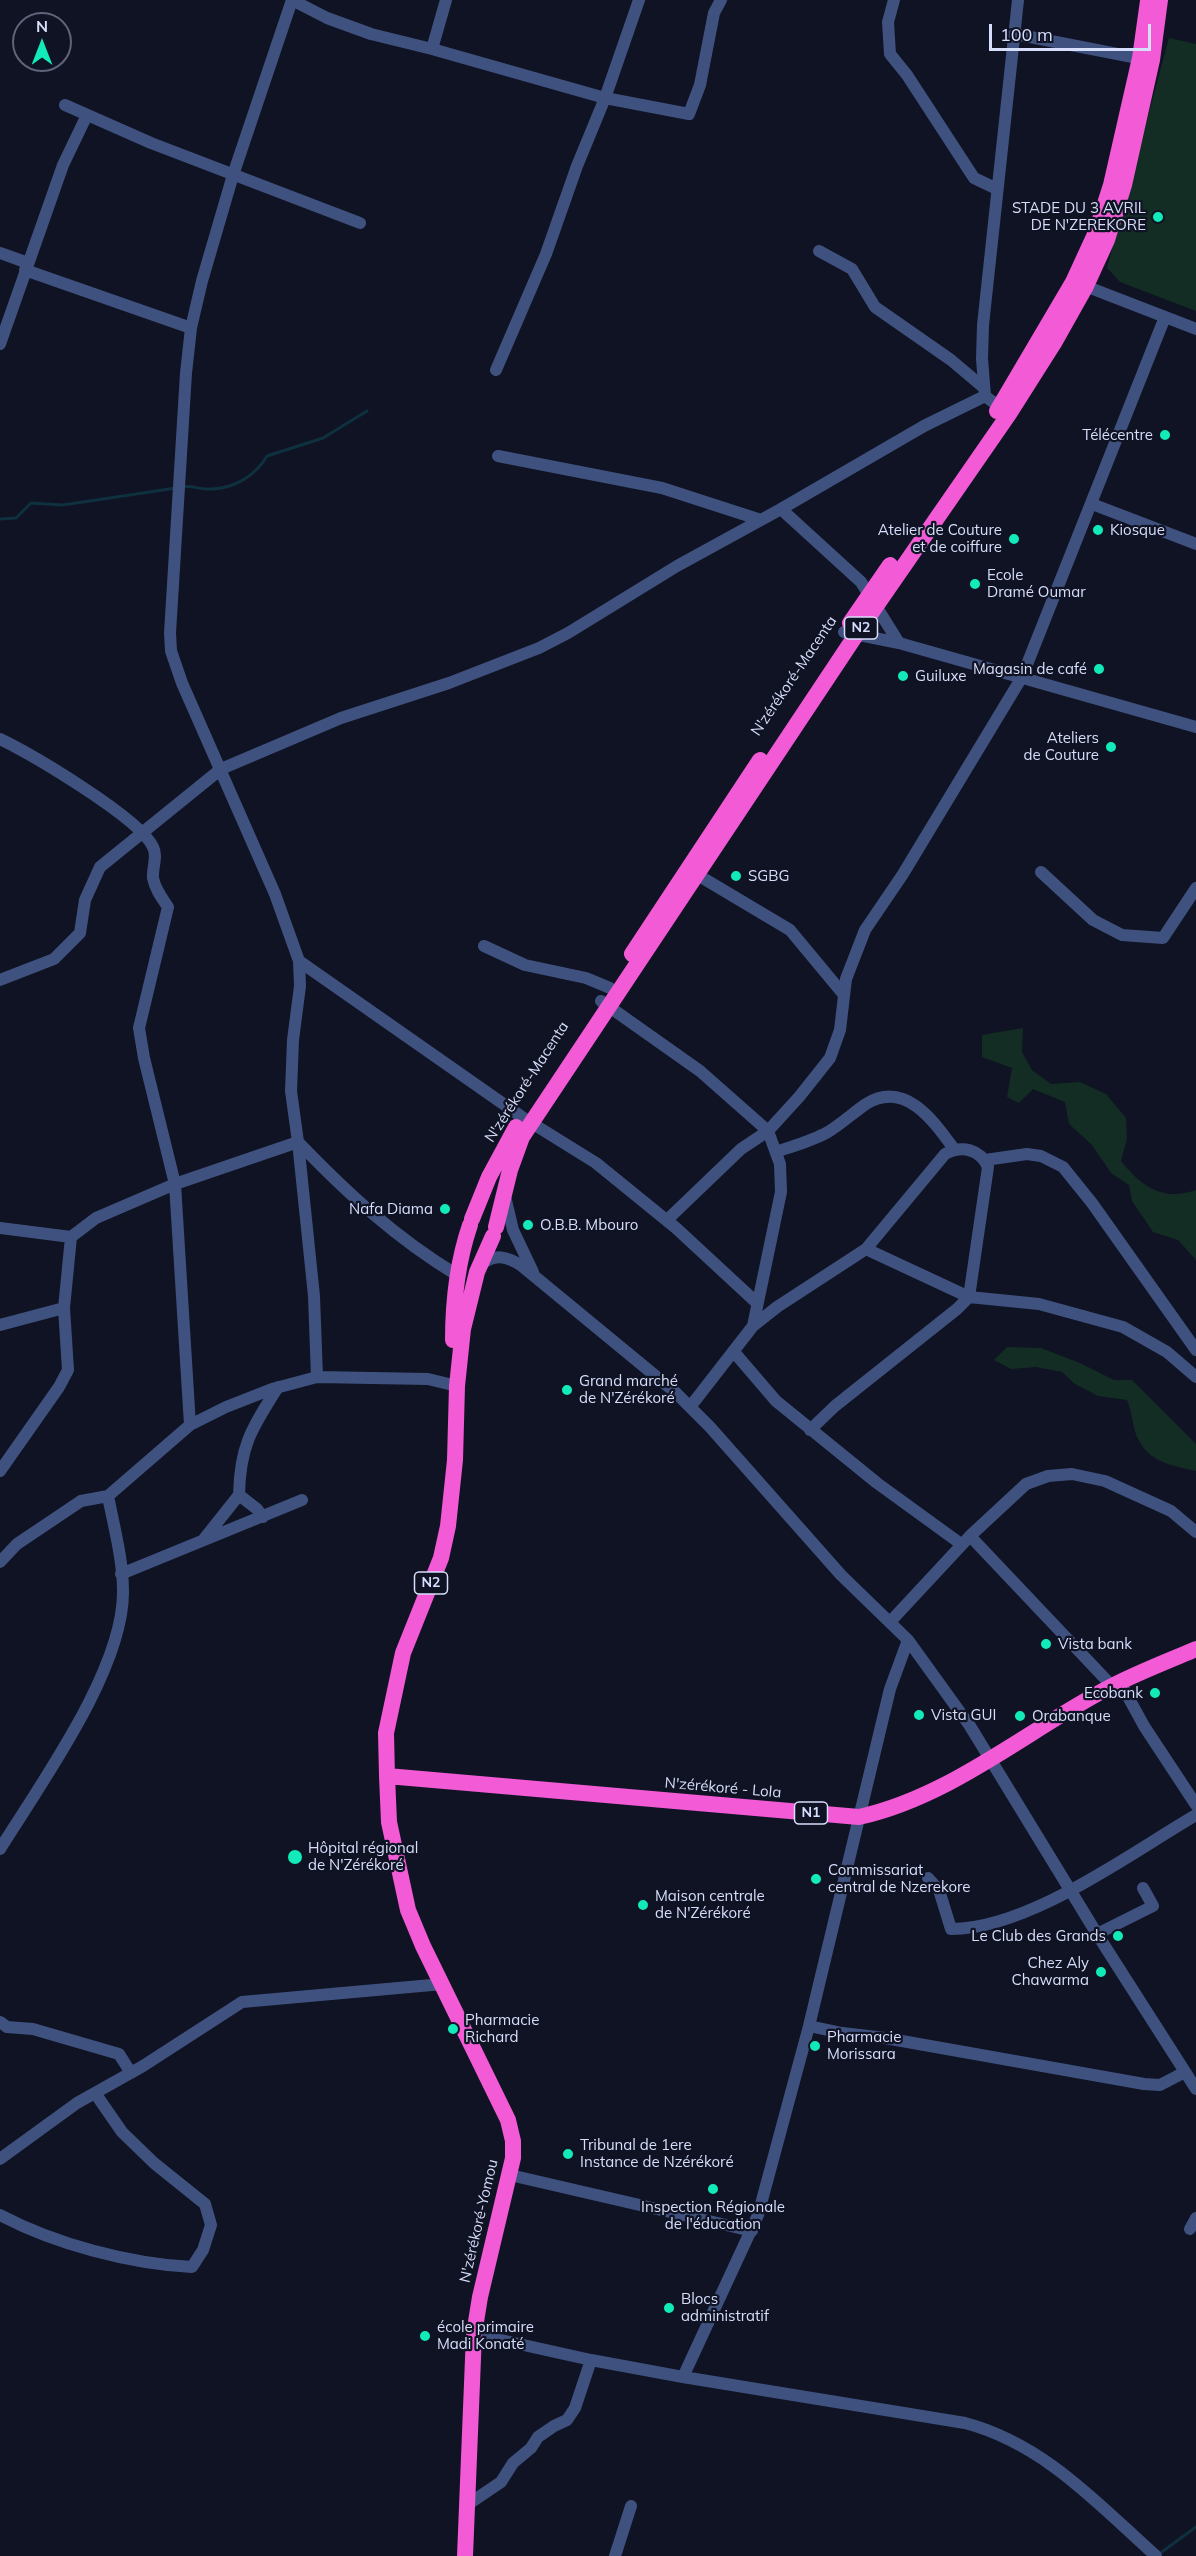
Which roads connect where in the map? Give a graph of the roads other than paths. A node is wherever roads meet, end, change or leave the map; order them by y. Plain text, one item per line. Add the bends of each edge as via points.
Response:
1 (292, 0) edge
2 (446, 0) edge
3 (639, 0) edge
4 (721, 0) edge
5 (894, 0) edge
6 (1018, 0) edge
7 (1149, 0) edge
8 (1160, 0) edge
9 (1015, 34) junction
10 (432, 49) junction
11 (1146, 59) junction
12 (605, 99) junction
13 (65, 105) dead end
14 (87, 115) junction
15 (233, 175) junction
16 (997, 189) junction
17 (360, 223) dead end
18 (819, 250) dead end
19 (0, 253) edge
20 (27, 266) junction
21 (1080, 284) junction
22 (1165, 317) junction
23 (191, 328) junction
24 (1196, 329) edge
25 (0, 344) edge
26 (496, 370) dead end
27 (984, 391) junction
28 (1004, 411) junction
29 (498, 456) dead end
30 (1092, 504) junction
31 (781, 509) junction
32 (761, 520) junction
33 (1196, 543) edge
34 (872, 601) junction
35 (850, 633) junction
36 (899, 643) junction
37 (1022, 677) junction
38 (1196, 727) edge
39 (0, 739) edge
40 (221, 769) junction
41 (143, 832) junction
42 (693, 872) junction
43 (1041, 872) dead end
44 (1196, 888) edge
45 (484, 946) dead end
46 (299, 961) junction
47 (0, 980) edge
48 (844, 995) junction
49 (607, 999) junction
50 (527, 1120) junction
51 (768, 1131) junction
52 (298, 1142) junction
53 (954, 1149) junction
54 (776, 1152) junction
55 (985, 1160) junction
56 (175, 1184) junction
57 (505, 1190) junction
58 (667, 1220) junction
59 (471, 1222) junction
60 (0, 1228) edge
61 (495, 1232) junction
62 (71, 1237) junction
63 (866, 1249) junction
64 (477, 1272) junction
65 (457, 1275) junction
66 (535, 1276) junction
67 (969, 1297) junction
68 (758, 1303) junction
69 (64, 1308) junction
70 (0, 1325) edge
71 (753, 1326) junction
72 (1196, 1350) edge
73 (734, 1352) junction
74 (317, 1377) junction
75 (1196, 1377) edge
76 (457, 1386) junction
77 (278, 1387) junction
78 (690, 1407) junction
79 (190, 1425) junction
80 (810, 1430) junction
81 (0, 1471) edge
82 (239, 1495) junction
83 (108, 1496) junction
84 (302, 1500) dead end
85 (263, 1518) junction
86 (1196, 1532) edge
87 (965, 1540) junction
88 (203, 1541) junction
89 (0, 1562) edge
90 (121, 1574) junction
91 (890, 1622) junction
92 (908, 1640) junction
93 (1196, 1649) edge
94 (1116, 1684) junction
95 (990, 1759) junction
96 (387, 1776) junction
97 (1196, 1805) edge
98 (1196, 1815) edge
99 (859, 1817) junction
100 (0, 1849) edge
101 (928, 1878) dead end
102 (1143, 1888) dead end
103 (1070, 1889) junction
104 (1097, 1934) junction
105 (443, 1984) junction
106 (0, 2022) edge
107 (809, 2026) junction
108 (1185, 2072) junction
109 (131, 2073) junction
110 (1196, 2089) edge
111 (95, 2093) junction
112 (0, 2159) edge
113 (510, 2175) junction
114 (0, 2215) edge
115 (752, 2232) junction
116 (474, 2334) junction
117 (591, 2360) junction
118 (683, 2377) junction
119 (467, 2505) junction
120 (631, 2506) dead end
121 (1153, 2553) edge
122 (465, 2556) edge
123 (615, 2556) edge

1 - 10 street via 371,34
1 - 15 street
2 - 10 street
3 - 12 street
4 - 12 street via 714,13 700,85 689,114
5 - 16 street via 888,22 890,54 974,178
6 - 9 street
7 - 11 highway, N2
8 - 11 highway, N2
9 - 11 street
9 - 16 street
10 - 12 street
11 - 21 highway, N2 via 1124,184 1107,240
12 - 26 street via 546,254
13 - 14 street
14 - 15 street
14 - 20 street via 63,165
15 - 17 street
15 - 23 street
16 - 27 street via 983,325
18 - 27 street via 852,269 874,307 951,360
19 - 20 street
20 - 23 street
20 - 25 street
21 - 22 street
21 - 28 highway, N2 via 1054,343
22 - 24 street
22 - 30 street
23 - 40 street via 170,607 171,651
27 - 28 street
27 - 31 street
28 - 34 highway, N2
29 - 32 street via 662,488
30 - 33 street
30 - 37 street
31 - 32 street
31 - 34 street via 849,570
32 - 40 street via 539,648 341,718
34 - 35 highway, N2
34 - 36 street
35 - 36 street
35 - 42 highway, N2
36 - 37 street
37 - 38 street
37 - 48 street via 865,930 846,979
39 - 41 street via 74,783
40 - 41 street
40 - 46 street
41 - 47 street via 100,867 85,900 80,933 54,959
41 - 56 street via 154,848 153,878 168,907 139,1028
42 - 48 street via 790,930
42 - 49 highway, N2
43 - 44 street via 1093,920 1130,936 1162,938
45 - 49 street via 525,964 586,978
46 - 50 street
46 - 52 street via 291,1091
48 - 51 street via 840,1030 830,1058
49 - 50 highway, N2
49 - 51 street via 700,1071
50 - 57 highway, N2
50 - 58 street via 596,1163
50 - 59 highway, N'zérékoré-Macenta / N2 via 489,1177
51 - 54 street
51 - 58 street via 741,1149
52 - 56 street
52 - 65 street via 347,1193 388,1228
52 - 74 street via 314,1296
53 - 54 street via 915,1105 890,1096 866,1104 826,1132
53 - 55 street via 965,1149
53 - 63 street via 945,1154
54 - 68 street via 781,1192
55 - 67 street via 988,1167
55 - 72 street via 1026,1154 1041,1156 1063,1167
56 - 62 street via 96,1218
56 - 79 street
57 - 61 highway, N2
57 - 66 street via 513,1230
58 - 68 street
59 - 61 highway via 478,1214 487,1214 494,1219
59 - 65 highway, N2
60 - 62 street
61 - 64 highway, N2
62 - 69 street
63 - 67 street
63 - 71 street via 777,1306
64 - 66 street via 487,1260 504,1257
64 - 76 highway, N2 via 463,1329
65 - 76 highway, N2 via 453,1324
66 - 78 street
67 - 75 street via 1038,1304 1115,1324 1167,1352
67 - 80 street
68 - 71 street
69 - 70 street
69 - 81 street via 68,1370
71 - 73 street
73 - 78 street
73 - 80 street via 776,1401
74 - 76 street via 428,1379
74 - 77 street
76 - 96 highway, N2 via 448,1526 441,1558 403,1653 386,1733
77 - 79 street
77 - 82 street via 249,1432 241,1457
78 - 91 street via 841,1575
79 - 83 street
80 - 87 street via 877,1483
82 - 85 street
82 - 88 street
83 - 89 street via 81,1501 17,1544
83 - 90 street
84 - 85 street
85 - 88 street
86 - 87 street via 1171,1511 1105,1481 1072,1474 1048,1476 1026,1484
87 - 91 street
87 - 94 street
88 - 90 street
90 - 100 street via 123,1592 114,1647 97,1686
91 - 92 street
92 - 95 street
92 - 99 street via 890,1689
93 - 94 highway, N'zérékoré - Lola / N1
94 - 95 highway, N'zérékoré - Lola / N1
94 - 97 street
95 - 99 highway, N'zérékoré - Lola / N1 via 906,1803
95 - 103 street
96 - 99 highway, N'zérékoré - Lola / N1
96 - 105 highway, N'zérékoré-Yomou via 388,1822 408,1910
98 - 103 street
99 - 107 street
101 - 103 street via 939,1890 951,1929 1009,1918
102 - 104 street via 1152,1906
103 - 104 street
104 - 108 street
105 - 109 street via 242,2002
105 - 113 highway, N'zérékoré-Yomou via 508,2120 513,2141
106 - 109 street via 7,2027 33,2030 119,2054
107 - 108 street via 1144,2084 1160,2085
107 - 115 street
108 - 110 street
109 - 111 street
111 - 112 street
111 - 114 street via 122,2132 205,2204 211,2225 203,2250 192,2267 163,2266 97,2250
113 - 115 street
113 - 116 highway, N'zérékoré-Yomou
115 - 118 street
116 - 117 street
116 - 119 highway, N'zérékoré-Yomou
117 - 118 street
117 - 119 street via 567,2420 538,2438 513,2463 501,2482
118 - 121 street via 985,2428 1019,2442 1043,2458
119 - 122 highway, N'zérékoré-Yomou
120 - 123 street

